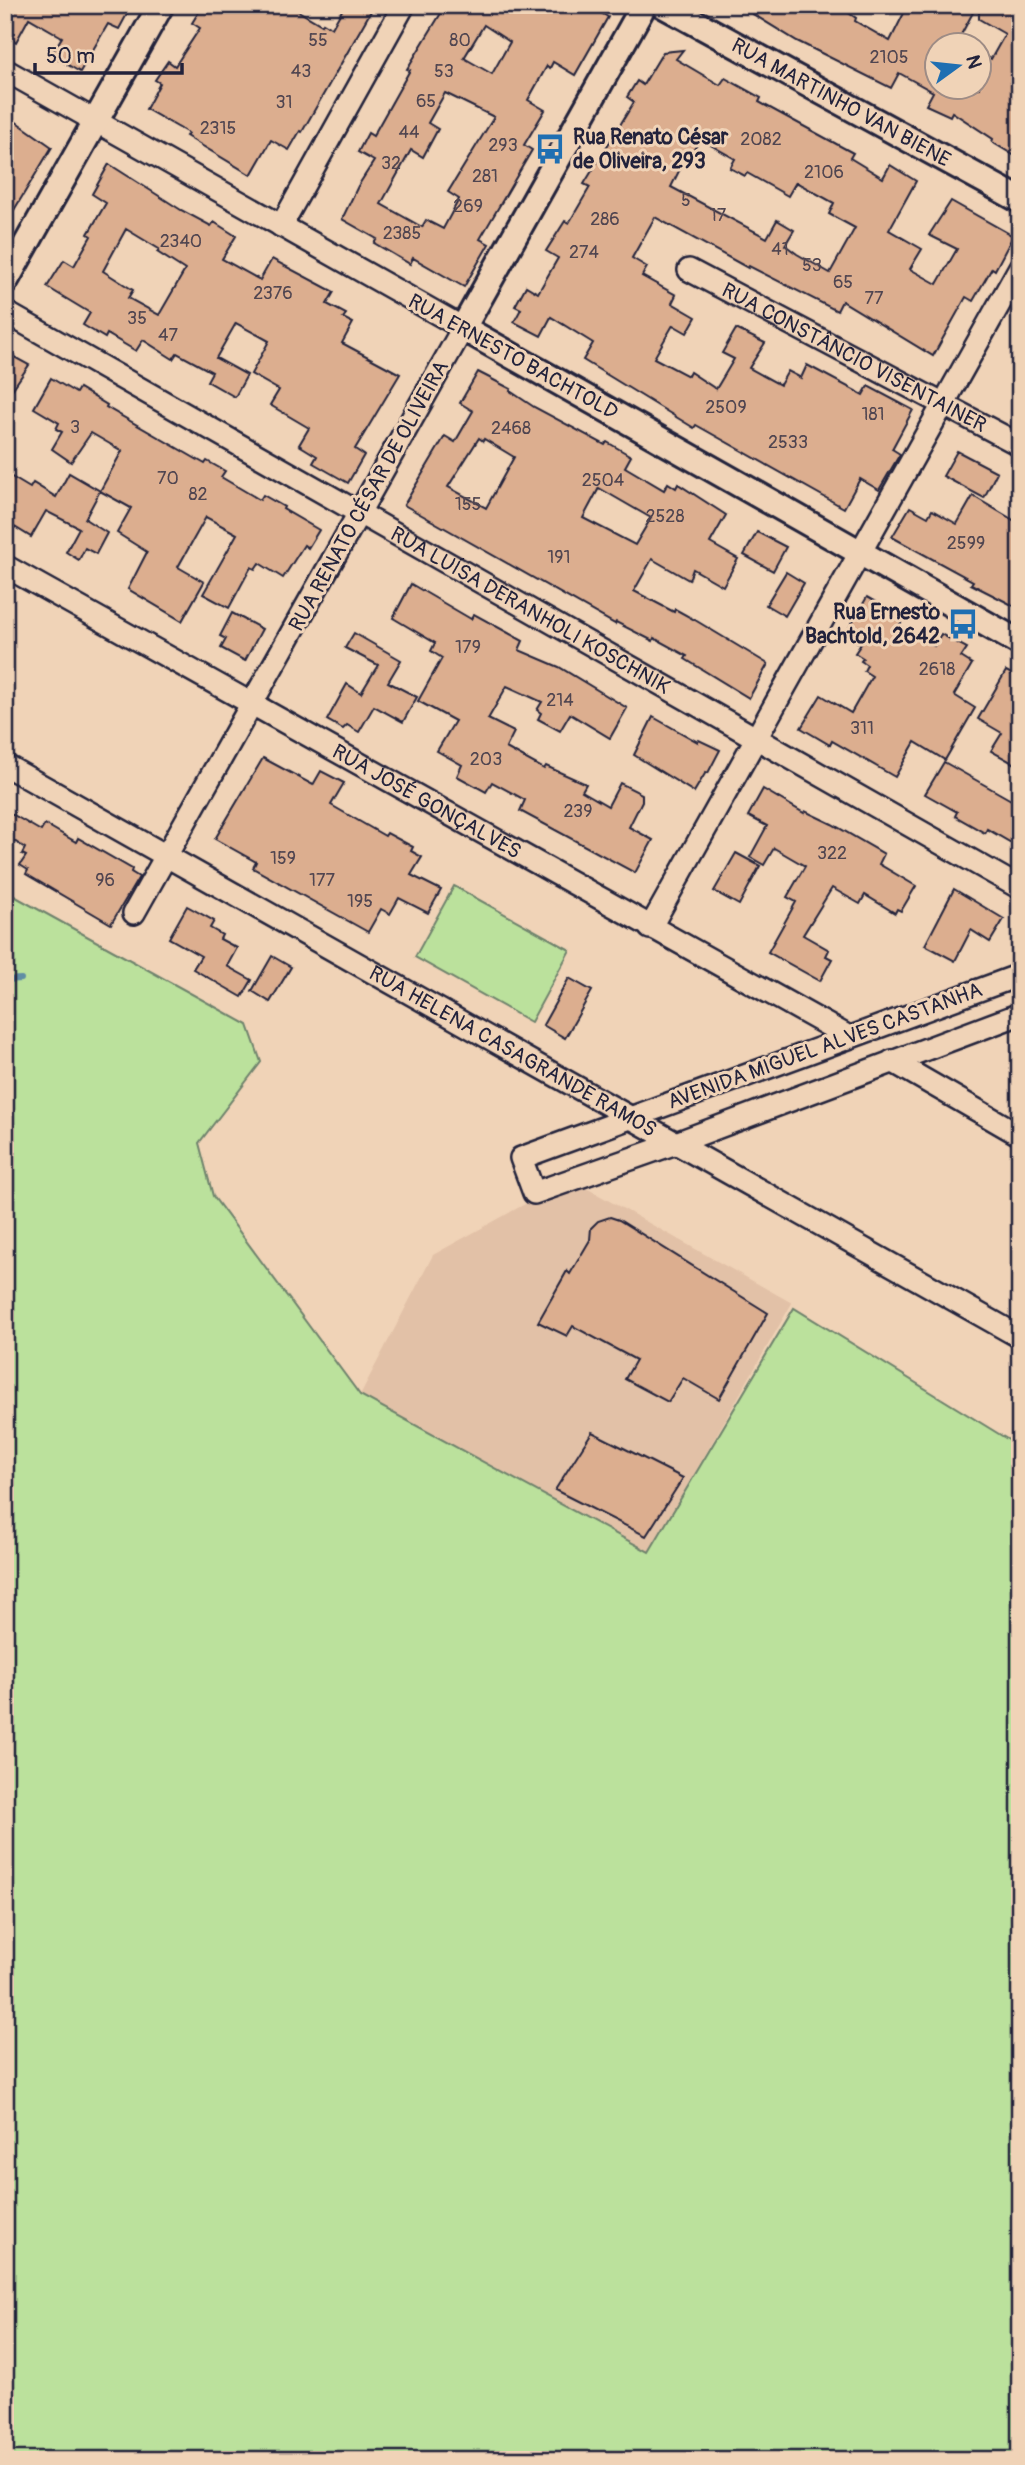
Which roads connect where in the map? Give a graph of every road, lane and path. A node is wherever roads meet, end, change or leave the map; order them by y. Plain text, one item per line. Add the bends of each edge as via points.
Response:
1 (161, 5) edge
2 (404, 5) edge
3 (644, 5) edge
4 (663, 5) edge
5 (5, 70) edge
6 (96, 121) junction
7 (1020, 200) edge
8 (281, 226) junction
9 (1020, 267) edge
10 (689, 270) dead end
11 (5, 282) edge
12 (5, 312) edge
13 (463, 328) junction
14 (943, 404) junction
15 (1020, 445) edge
16 (360, 513) junction
17 (860, 553) junction
18 (5, 566) edge
19 (1020, 643) edge
20 (252, 704) junction
21 (757, 738) junction
22 (5, 765) edge
23 (167, 856) junction
24 (1020, 888) edge
25 (135, 913) dead end
26 (650, 928) junction
27 (1020, 975) edge
28 (1020, 1014) edge
29 (849, 1037) junction
30 (891, 1061) junction
31 (631, 1118) junction
32 (1020, 1135) edge
33 (676, 1143) junction
34 (1020, 1337) edge

1 - 6 street
2 - 8 street
3 - 13 street, RUA RENATO CÉSAR DE OLIVEIRA
4 - 7 street, RUA MARTINHO VAN BIENE
5 - 6 street, RUA ERNESTO BACHTOLD
6 - 8 street, RUA ERNESTO BACHTOLD
6 - 11 street
8 - 13 street, RUA ERNESTO BACHTOLD
9 - 14 street
10 - 14 street, RUA CONSTÂNCIO VISENTAINER
12 - 16 street, RUA LUÍSA DERANHOLI KOSCHNIK
13 - 16 street, RUA RENATO CÉSAR DE OLIVEIRA
13 - 17 street, RUA ERNESTO BACHTOLD
14 - 15 street, RUA CONSTÂNCIO VISENTAINER
14 - 17 street
16 - 20 street, RUA RENATO CÉSAR DE OLIVEIRA
16 - 21 street, RUA LUÍSA DERANHOLI KOSCHNIK
17 - 19 street, RUA ERNESTO BACHTOLD
17 - 21 street
18 - 20 street, RUA JOSÉ GONÇALVES
20 - 23 street, RUA RENATO CÉSAR DE OLIVEIRA
20 - 26 street, RUA JOSÉ GONÇALVES
21 - 24 street, RUA LUÍSA DERANHOLI KOSCHNIK
21 - 26 street
22 - 23 street, RUA HELENA CASAGRANDE RAMOS
23 - 25 street, RUA RENATO CÉSAR DE OLIVEIRA
23 - 31 street, RUA HELENA CASAGRANDE RAMOS
26 - 29 street, RUA JOSÉ GONÇALVES
27 - 29 street, AVENIDA MIGUEL ALVES CASTANHA
28 - 30 street, AVENIDA MIGUEL ALVES CASTANHA
29 - 31 street, AVENIDA MIGUEL ALVES CASTANHA
30 - 32 street
30 - 33 street, AVENIDA MIGUEL ALVES CASTANHA
31 - 33 street, RUA HELENA CASAGRANDE RAMOS
31 - 33 street, AVENIDA MIGUEL ALVES CASTANHA via 521,1158 534,1193
33 - 34 street, RUA HELENA CASAGRANDE RAMOS

